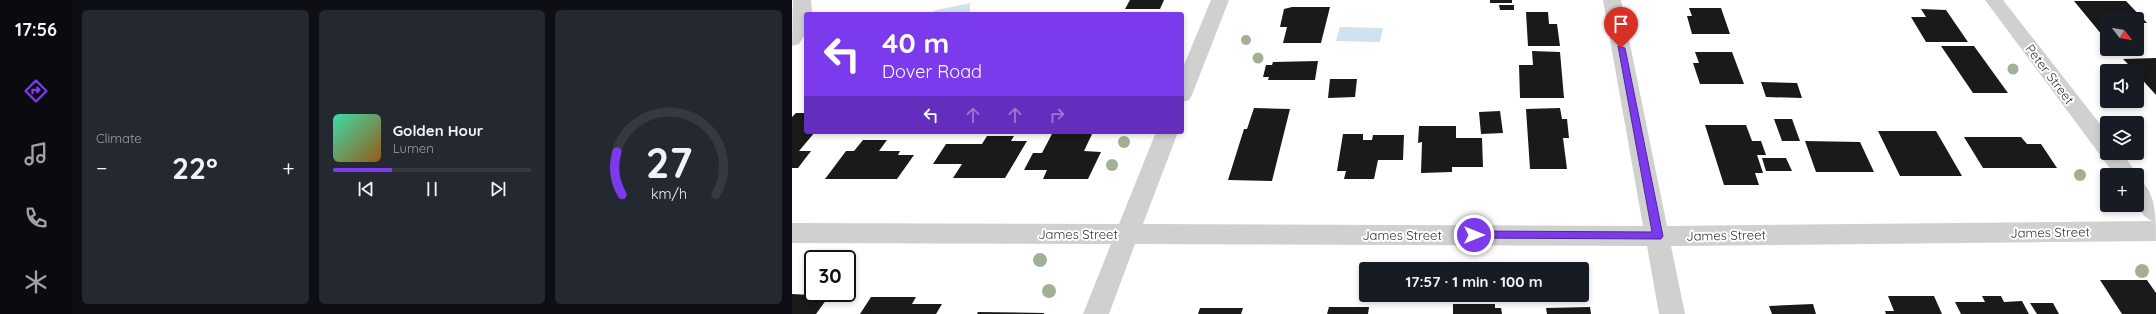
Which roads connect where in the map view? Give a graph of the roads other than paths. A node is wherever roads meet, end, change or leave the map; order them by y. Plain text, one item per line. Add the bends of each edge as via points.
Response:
1 (802, 0) edge
2 (1220, 0) edge
3 (1612, 0) edge
4 (1994, 0) edge
5 (792, 40) edge
6 (1184, 90) edge
7 (1167, 134) edge
8 (2100, 140) edge
9 (2115, 160) edge
10 (2122, 168) edge
11 (2144, 197) edge
12 (2156, 213) edge
13 (2156, 230) edge
14 (792, 233) edge
15 (1126, 234) junction
16 (1658, 236) junction
17 (1096, 314) edge
18 (1672, 314) edge

1 - 5 street via 804,17
2 - 6 street
3 - 16 street
4 - 8 street, Peter Street
7 - 15 street
9 - 10 street
11 - 12 street
13 - 16 street, James Street
14 - 15 street, James Street
15 - 16 street, James Street
15 - 17 street
16 - 18 street

